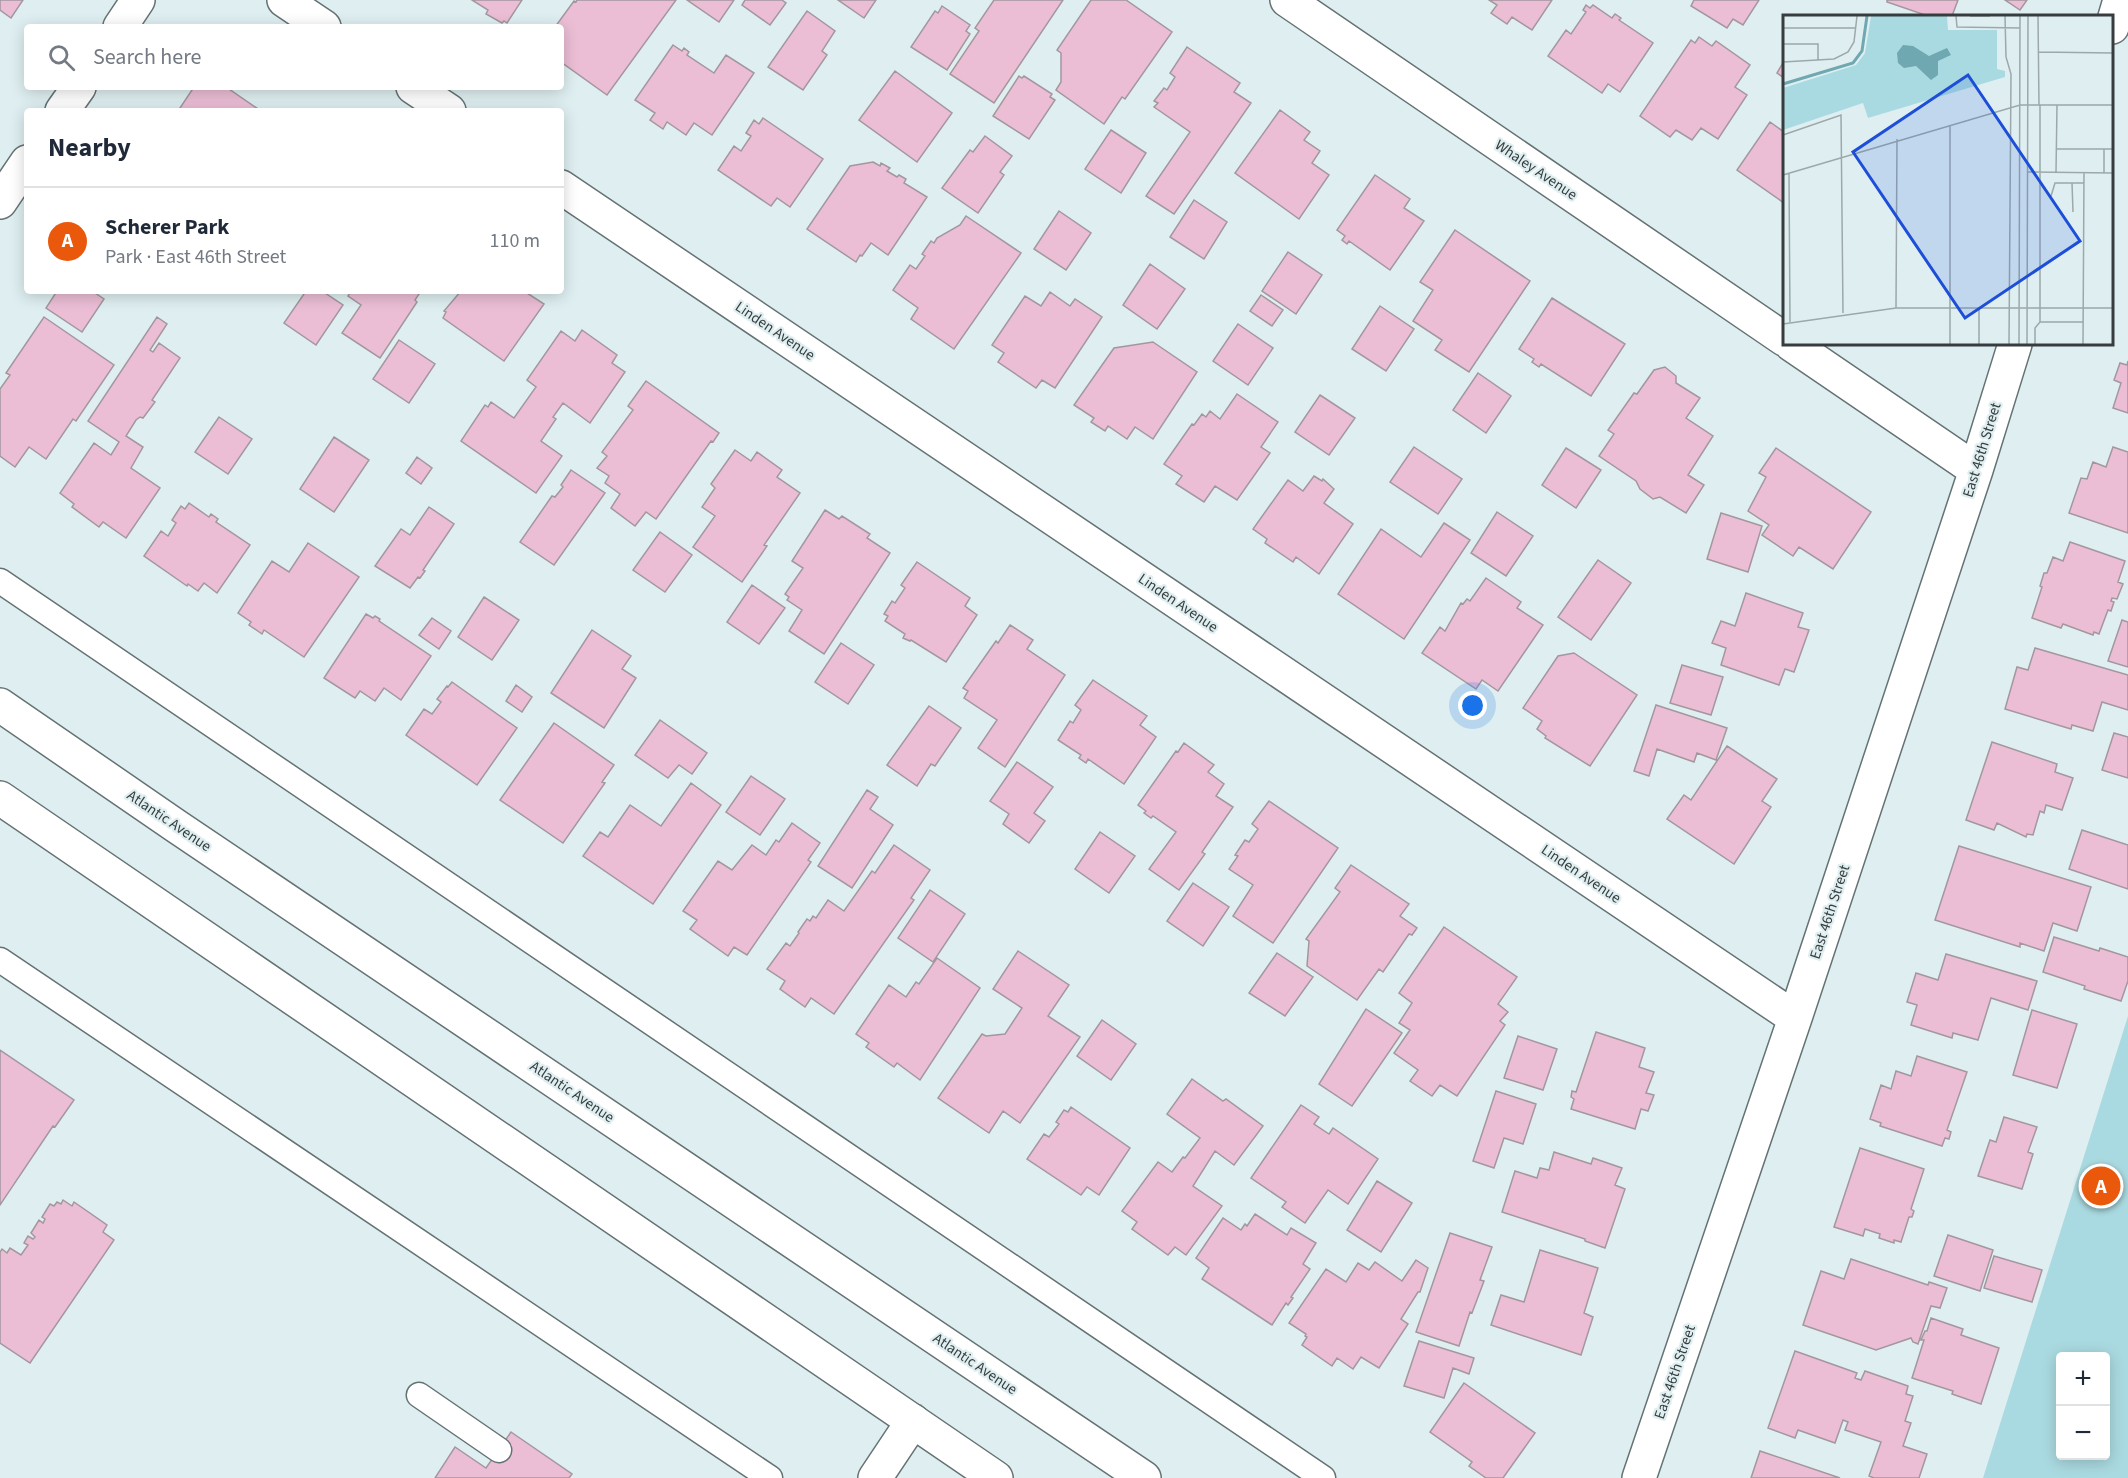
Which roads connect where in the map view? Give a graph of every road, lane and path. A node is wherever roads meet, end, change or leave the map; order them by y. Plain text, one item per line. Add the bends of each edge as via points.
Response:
1 (138, 0) edge
2 (284, 0) edge
3 (1287, 0) edge
4 (2120, 0) edge
5 (122, 24) edge
6 (320, 24) edge
7 (2113, 24) edge
8 (77, 90) edge
9 (418, 90) edge
10 (64, 108) edge
11 (444, 108) edge
12 (24, 166) edge
13 (564, 189) edge
14 (2, 195) edge
15 (1783, 338) edge
16 (1792, 345) edge
17 (2015, 345) edge
18 (1976, 470) junction
19 (0, 581) edge
20 (0, 705) edge
21 (0, 798) edge
22 (0, 960) edge
23 (1795, 1018) junction
24 (419, 1395) dead end
25 (913, 1421) junction
26 (499, 1449) dead end
27 (770, 1478) edge
28 (875, 1478) edge
29 (996, 1478) edge
30 (1144, 1478) edge
31 (1323, 1478) edge
32 (1639, 1478) edge

1 - 5 street
2 - 6 street
3 - 15 street, Whaley Avenue
4 - 7 street
8 - 10 street
9 - 11 street
12 - 14 street
13 - 23 street, Linden Avenue
16 - 18 street
17 - 18 street, East 46th Street
18 - 23 street, East 46th Street
19 - 31 lane
20 - 30 street, Atlantic Avenue
21 - 25 street
22 - 27 lane
23 - 32 street, East 46th Street
24 - 26 lane
25 - 28 street
25 - 29 street

